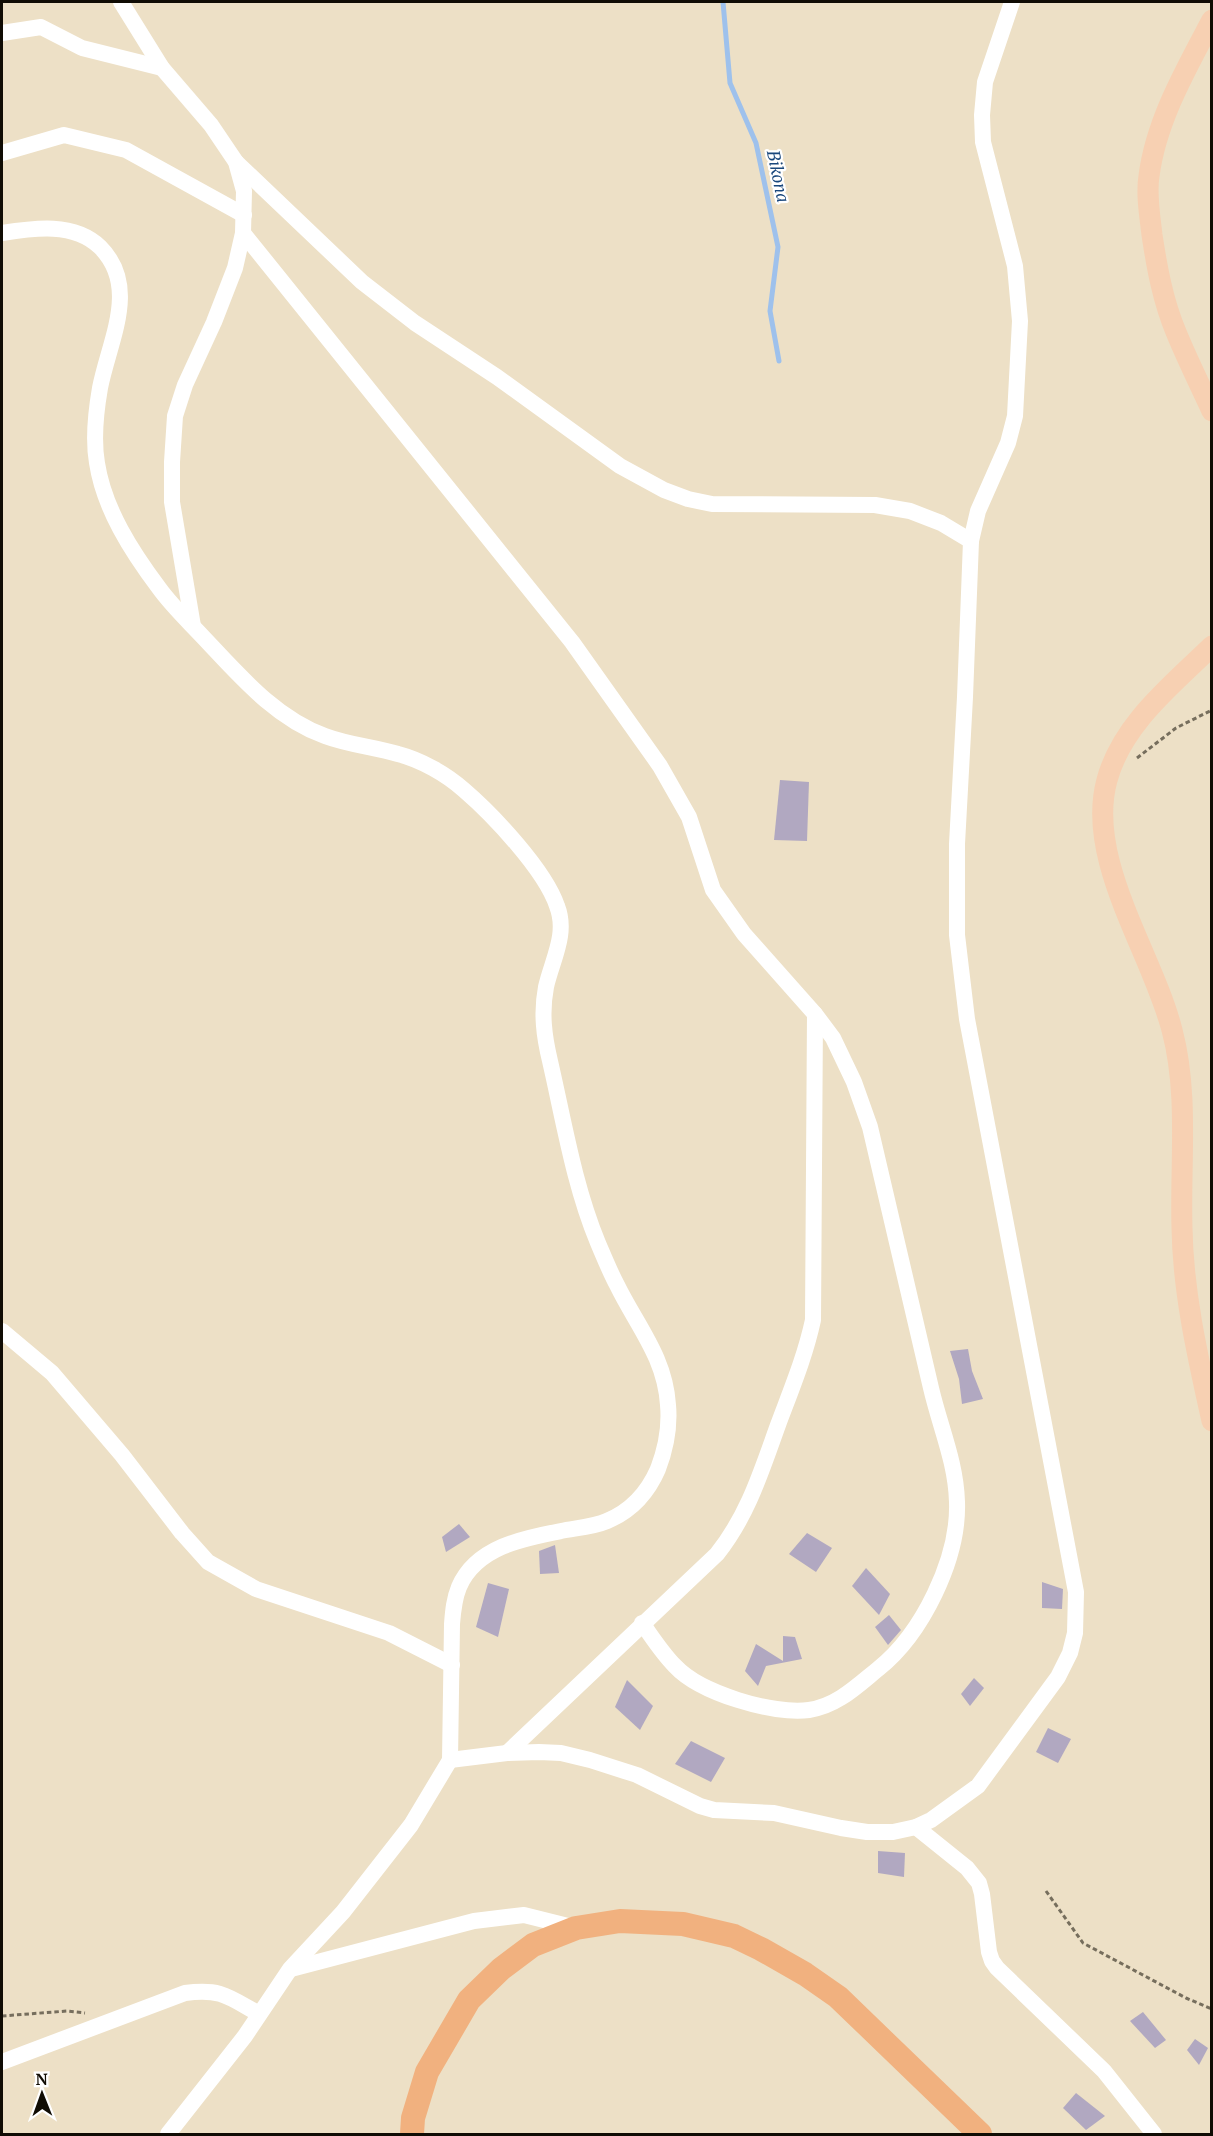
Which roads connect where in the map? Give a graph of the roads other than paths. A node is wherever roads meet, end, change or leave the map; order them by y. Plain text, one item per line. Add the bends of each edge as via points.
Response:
1 (121, 2) edge
2 (1012, 2) edge
3 (1212, 20) edge
4 (2, 33) edge
5 (162, 68) junction
6 (2, 153) edge
7 (236, 162) junction
8 (244, 215) junction
9 (2, 233) edge
10 (243, 233) junction
11 (1212, 411) edge
12 (971, 541) junction
13 (193, 626) junction
14 (1212, 646) edge
15 (815, 1014) junction
16 (2, 1330) edge
17 (1212, 1421) edge
18 (642, 1623) junction
19 (452, 1665) junction
20 (507, 1753) junction
21 (450, 1760) junction
22 (916, 1827) junction
23 (576, 1928) junction
24 (290, 1969) junction
25 (260, 2014) junction
26 (2, 2062) edge
27 (168, 2134) edge
28 (412, 2134) edge
29 (980, 2134) edge
30 (1154, 2134) edge

1 - 5 street
2 - 12 street via 985,82 981,115 982,142 1015,266 1020,321 1015,416 1008,443 978,511
3 - 11 main road via 1157,137 1148,178 1159,276 1175,331
4 - 5 street via 41,27 82,48
5 - 7 street via 211,125
6 - 8 street via 64,135 126,150
7 - 8 street
7 - 12 street via 362,282 406,316 620,466 664,490 712,504 875,505 910,511
8 - 10 street
9 - 13 street via 33,228 69,231 95,243 115,264 120,301 99,390 97,465 109,504 139,561
10 - 13 street via 235,268 175,416 172,502
10 - 15 street via 572,642 660,766 689,817 713,890 744,934
12 - 22 street via 957,844 957,935 968,1019 1070,1554 1077,1613 1070,1653 1058,1677 987,1776 967,1796
13 - 19 street via 231,667 300,725 343,742 403,755 459,785 492,815 531,863 560,912 560,944 545,991 542,1020 547,1049 581,1192 597,1240 616,1285 662,1369 668,1433 653,1480 628,1509 599,1524 502,1545 473,1567 463,1579 454,1603
14 - 17 main road via 1127,734 1106,780 1102,807 1110,868 1172,1029 1178,1058 1187,1292
15 - 18 street via 813,1320 806,1350 749,1505 733,1534 717,1554
15 - 18 street via 833,1038 870,1127 938,1415 954,1463 957,1513 944,1572 920,1622 892,1658 842,1698 818,1709 775,1710 734,1699 691,1680 675,1667
16 - 19 street via 52,1373 208,1562 250,1586 389,1633
18 - 20 street
19 - 21 street
20 - 21 street
20 - 22 street via 561,1753 590,1760 636,1775 714,1810 774,1814 867,1832
21 - 24 street via 411,1825 343,1912
22 - 30 street via 979,1882 989,1953 997,1968 1104,2071
23 - 24 street via 524,1916 474,1921
23 - 28 highway via 533,1945 469,2000 428,2072 413,2118
23 - 29 highway via 620,1921 683,1924 734,1936 761,1949 838,1997
24 - 25 street
25 - 26 street via 220,1993 185,1993
25 - 27 street

